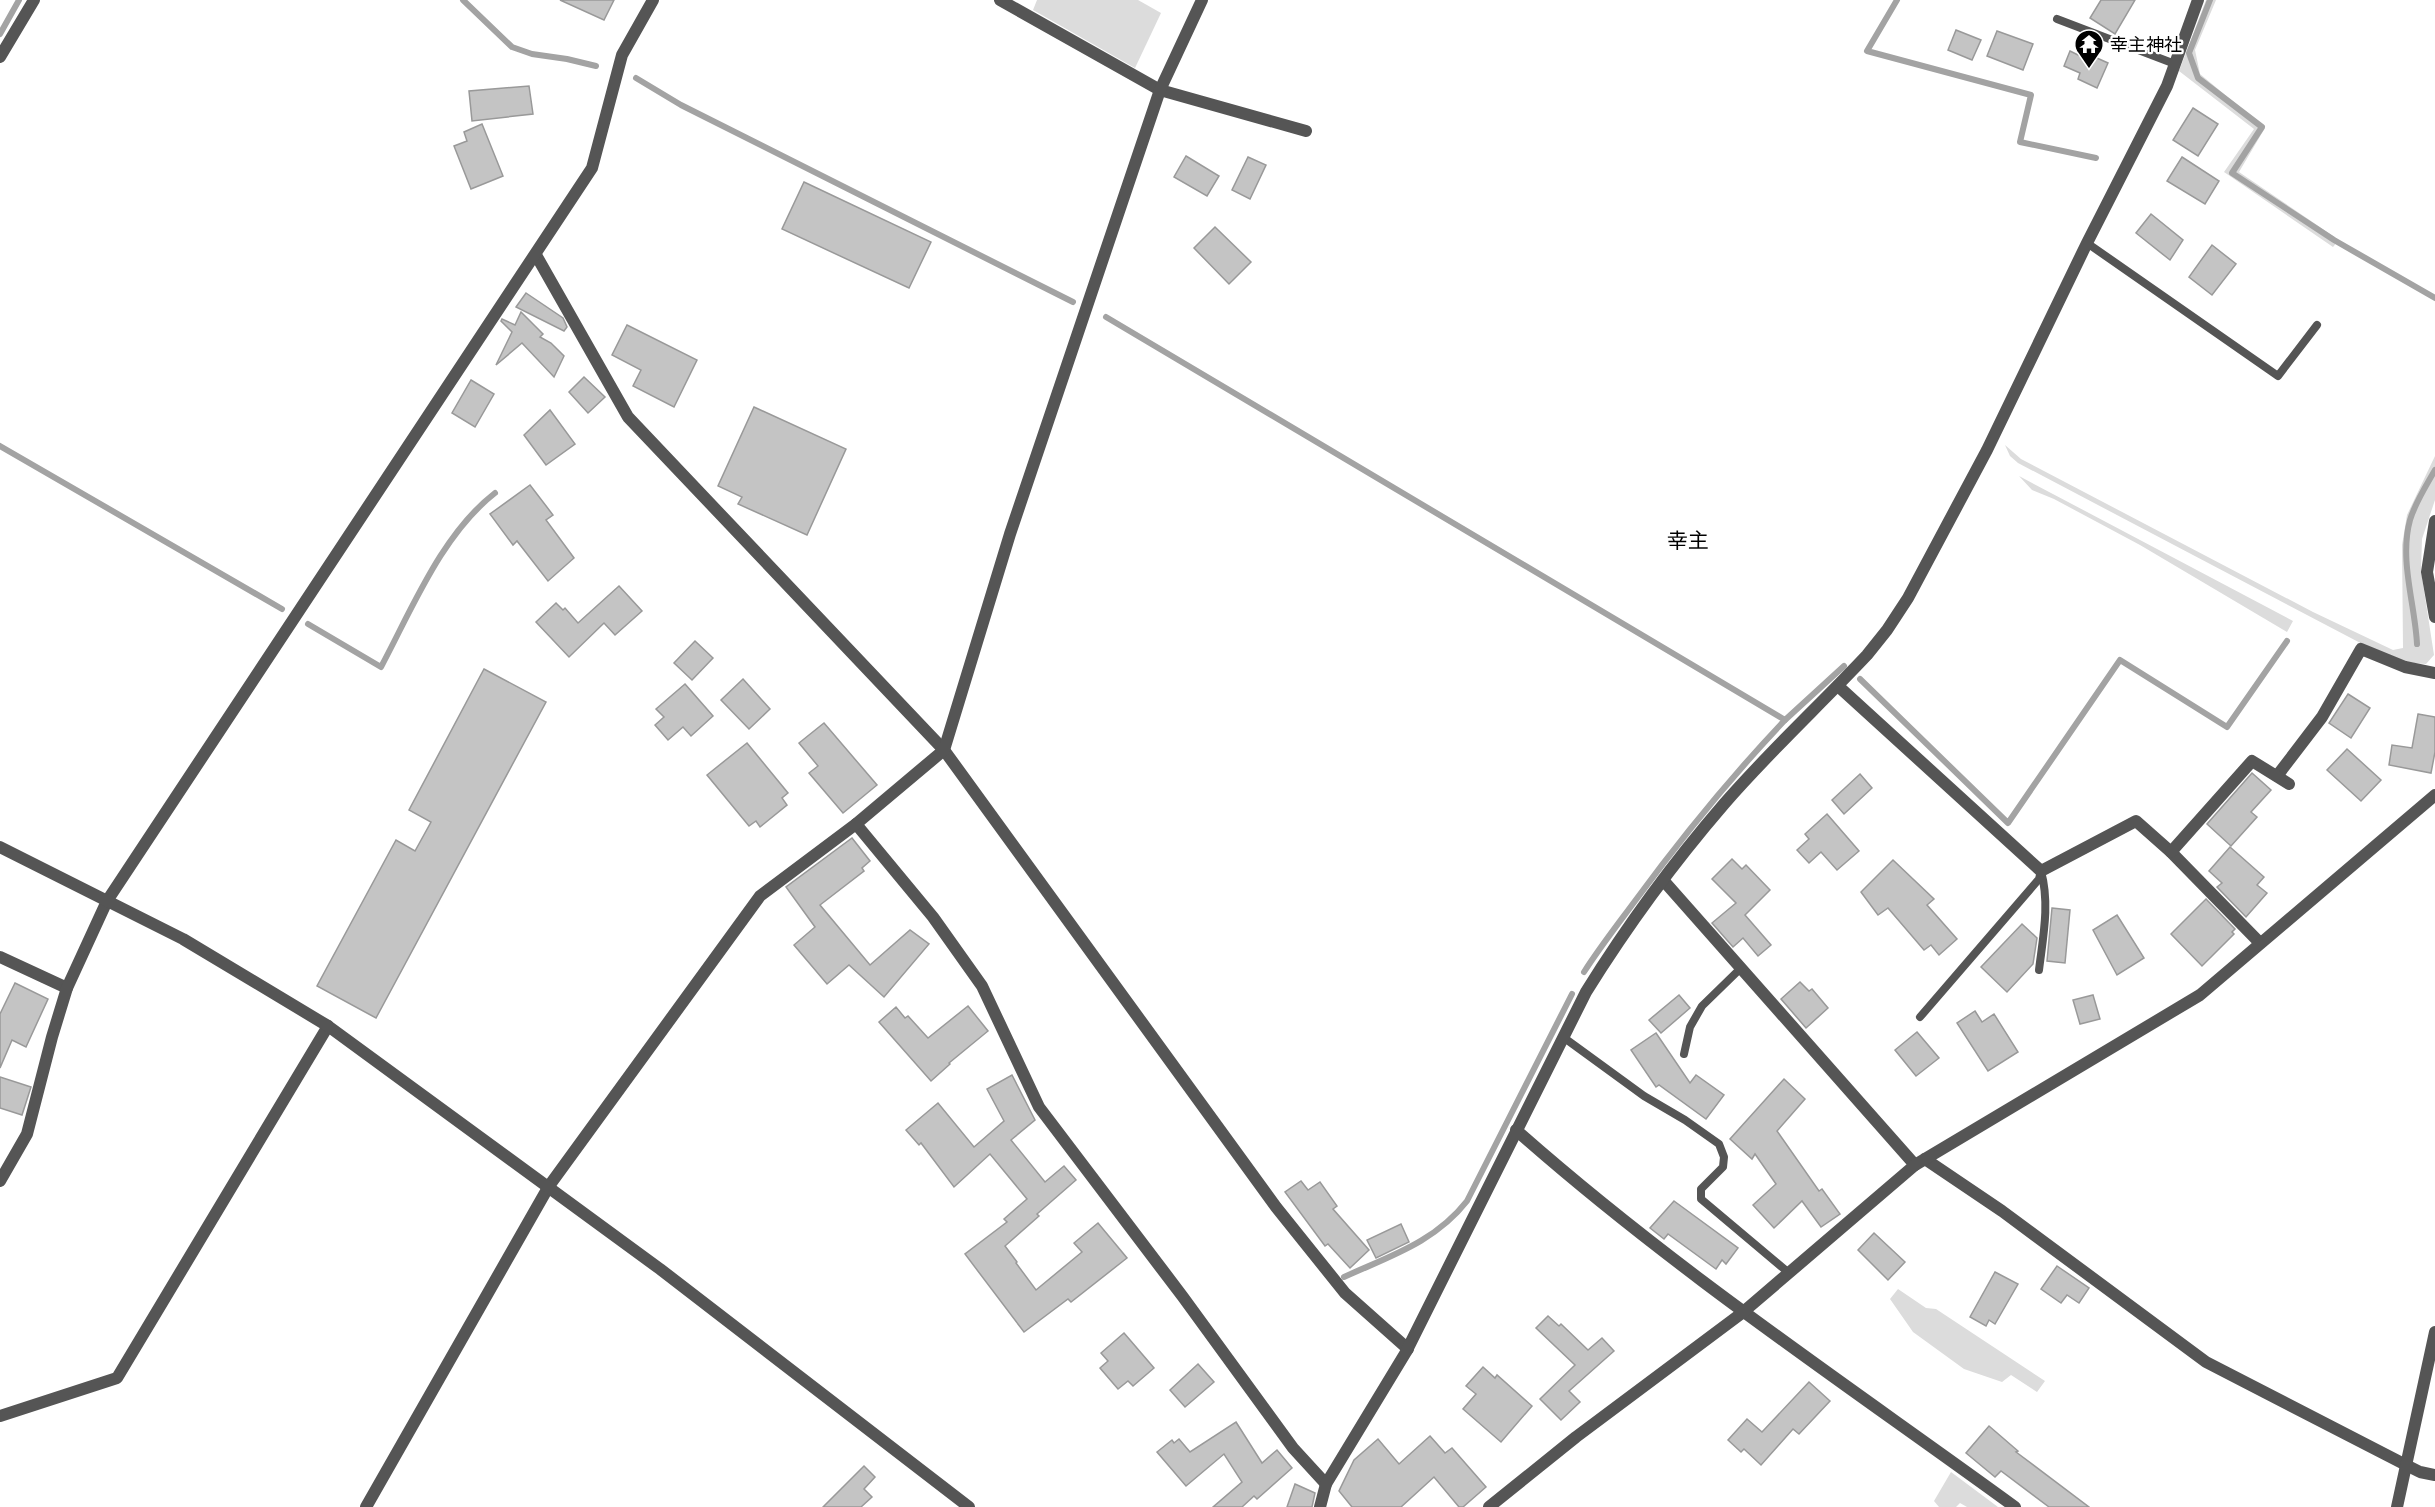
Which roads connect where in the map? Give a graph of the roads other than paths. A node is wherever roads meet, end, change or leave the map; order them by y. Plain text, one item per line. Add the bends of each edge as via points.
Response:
1 (34, 0) edge
2 (653, 0) edge
3 (1000, 0) edge
4 (1202, 0) edge
5 (2198, 0) edge
6 (2057, 19) dead end
7 (0, 57) edge
8 (2175, 64) junction
9 (1160, 90) junction
10 (1306, 131) dead end
11 (2087, 243) junction
12 (536, 255) junction
13 (2317, 325) dead end
14 (2435, 521) edge
15 (2435, 617) edge
16 (2435, 673) edge
17 (1838, 686) junction
18 (944, 750) junction
19 (2277, 776) junction
20 (2289, 784) dead end
21 (2435, 795) edge
22 (856, 824) junction
23 (0, 847) edge
24 (2171, 852) junction
25 (2041, 871) junction
26 (1663, 880) junction
27 (107, 901) junction
28 (2260, 944) junction
29 (0, 957) edge
30 (1741, 968) junction
31 (2039, 970) dead end
32 (67, 988) junction
33 (1920, 1017) dead end
34 (328, 1026) junction
35 (1563, 1037) junction
36 (1684, 1054) dead end
37 (1516, 1130) junction
38 (1920, 1162) junction
39 (0, 1181) edge
40 (549, 1186) junction
41 (1789, 1273) junction
42 (1742, 1312) junction
43 (2435, 1332) edge
44 (1408, 1348) junction
45 (0, 1416) edge
46 (2406, 1466) junction
47 (2435, 1475) edge
48 (1326, 1484) junction
49 (366, 1507) edge
50 (969, 1507) edge
51 (1320, 1507) edge
52 (1489, 1507) edge
53 (2014, 1507) edge
54 (2397, 1507) edge

1 - 7 street
2 - 12 street via 622,55 592,168
3 - 9 street
4 - 9 street
5 - 8 street
6 - 8 lane
8 - 11 street
9 - 10 street
9 - 18 street via 1010,534
11 - 13 lane via 2278,376
11 - 17 street via 1987,450 1908,598 1887,630
12 - 18 street via 628,417
12 - 27 street
14 - 15 street via 2427,572
16 - 19 street via 2361,649 2322,717
17 - 25 street
17 - 26 street via 1725,803
18 - 22 street
18 - 44 street via 1276,1207 1345,1293
19 - 20 street
19 - 24 street via 2252,761
21 - 28 street
22 - 40 street via 760,896
22 - 48 street via 933,917 982,986 1039,1107 1293,1448
23 - 27 street
24 - 25 street via 2136,820
24 - 28 street
25 - 31 lane via 2046,909
25 - 33 lane via 2039,879
26 - 30 street
26 - 35 street via 1603,965
27 - 32 street
27 - 34 street via 183,939
28 - 38 street via 2200,995
29 - 32 street
30 - 36 lane via 1702,1006 1690,1027
30 - 38 street
32 - 39 street via 27,1134
34 - 40 street
34 - 45 street via 117,1378
35 - 37 street
35 - 41 lane via 1719,1144 1723,1167 1701,1189 1701,1199
37 - 42 street via 1581,1188
37 - 44 street
38 - 41 street
38 - 46 street via 2002,1211 2206,1362
40 - 49 street
40 - 50 street
41 - 42 street
42 - 52 street
42 - 53 street
43 - 46 street
44 - 48 street
46 - 47 street
46 - 54 street
48 - 51 street

